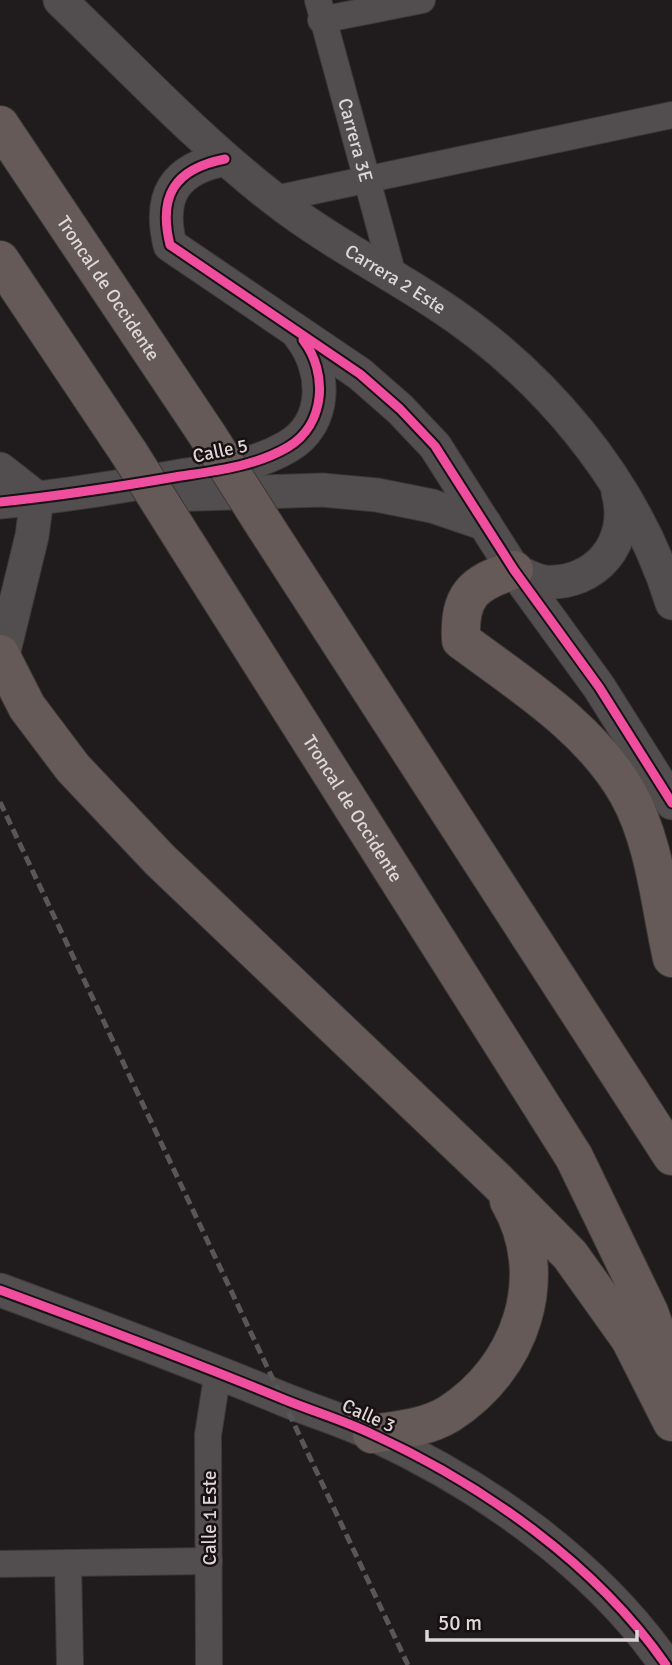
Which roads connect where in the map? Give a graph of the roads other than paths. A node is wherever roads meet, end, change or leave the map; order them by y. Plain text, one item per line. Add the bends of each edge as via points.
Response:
1 (60, 0) edge
2 (422, 0) edge
3 (320, 10) edge
4 (672, 115) edge
5 (0, 125) edge
6 (225, 159) junction
7 (366, 181) junction
8 (275, 199) junction
9 (0, 260) edge
10 (394, 279) junction
11 (276, 317) junction
12 (0, 468) edge
13 (614, 481) junction
14 (52, 497) junction
15 (0, 502) edge
16 (485, 524) junction
17 (514, 570) junction
18 (672, 603) edge
19 (1, 657) edge
20 (672, 803) edge
21 (672, 958) edge
22 (672, 1156) edge
23 (497, 1181) junction
24 (0, 1290) edge
25 (218, 1371) junction
26 (672, 1376) edge
27 (672, 1422) edge
28 (372, 1434) junction
29 (209, 1561) junction
30 (0, 1563) edge
31 (68, 1564) junction
32 (70, 1665) edge
33 (209, 1665) edge
34 (666, 1665) edge

1 - 6 street, Carrera 2 Este
2 - 3 street
3 - 7 street, Carrera 3E
4 - 7 street
5 - 22 highway, Troncal de Occidente, bridge via 208,436
6 - 8 street, Carrera 2 Este
6 - 11 street via 201,164 178,181 168,197 164,220 170,245
7 - 8 street
7 - 10 street, Carrera 3E
8 - 10 street, Carrera 2 Este
9 - 26 highway, Troncal de Occidente, bridge via 129,453 574,1157 649,1312
10 - 13 street, Carrera 2 Este via 434,302 505,355 561,410
11 - 14 street, Calle 5 via 300,335 313,353 321,377 319,403 309,427 290,446 242,466
11 - 16 street via 360,374 400,409 435,446
12 - 14 street
13 - 17 street via 623,510 618,541 600,566 573,580 542,582
13 - 18 street, Carrera 2 Este via 640,527
14 - 15 street, Calle 5
14 - 16 street, Calle 5 via 321,490 432,506
14 - 19 street via 32,536
16 - 17 street
17 - 20 street via 599,687
17 - 21 highway via 486,579 475,588 460,617 461,639 557,712 594,748 628,794 645,837
19 - 23 highway via 27,707 82,777 160,860
23 - 27 highway via 570,1255 630,1339
23 - 28 highway via 517,1214 528,1252 529,1290 521,1328 478,1392 447,1415 411,1429
24 - 25 street, Calle 3
25 - 28 street, Calle 3
25 - 29 street, Calle 1 Este via 208,1435
28 - 34 street, Calle 3 via 460,1481 533,1531 600,1588
29 - 31 street
29 - 33 street, Calle 1 Este
30 - 31 street
31 - 32 street

